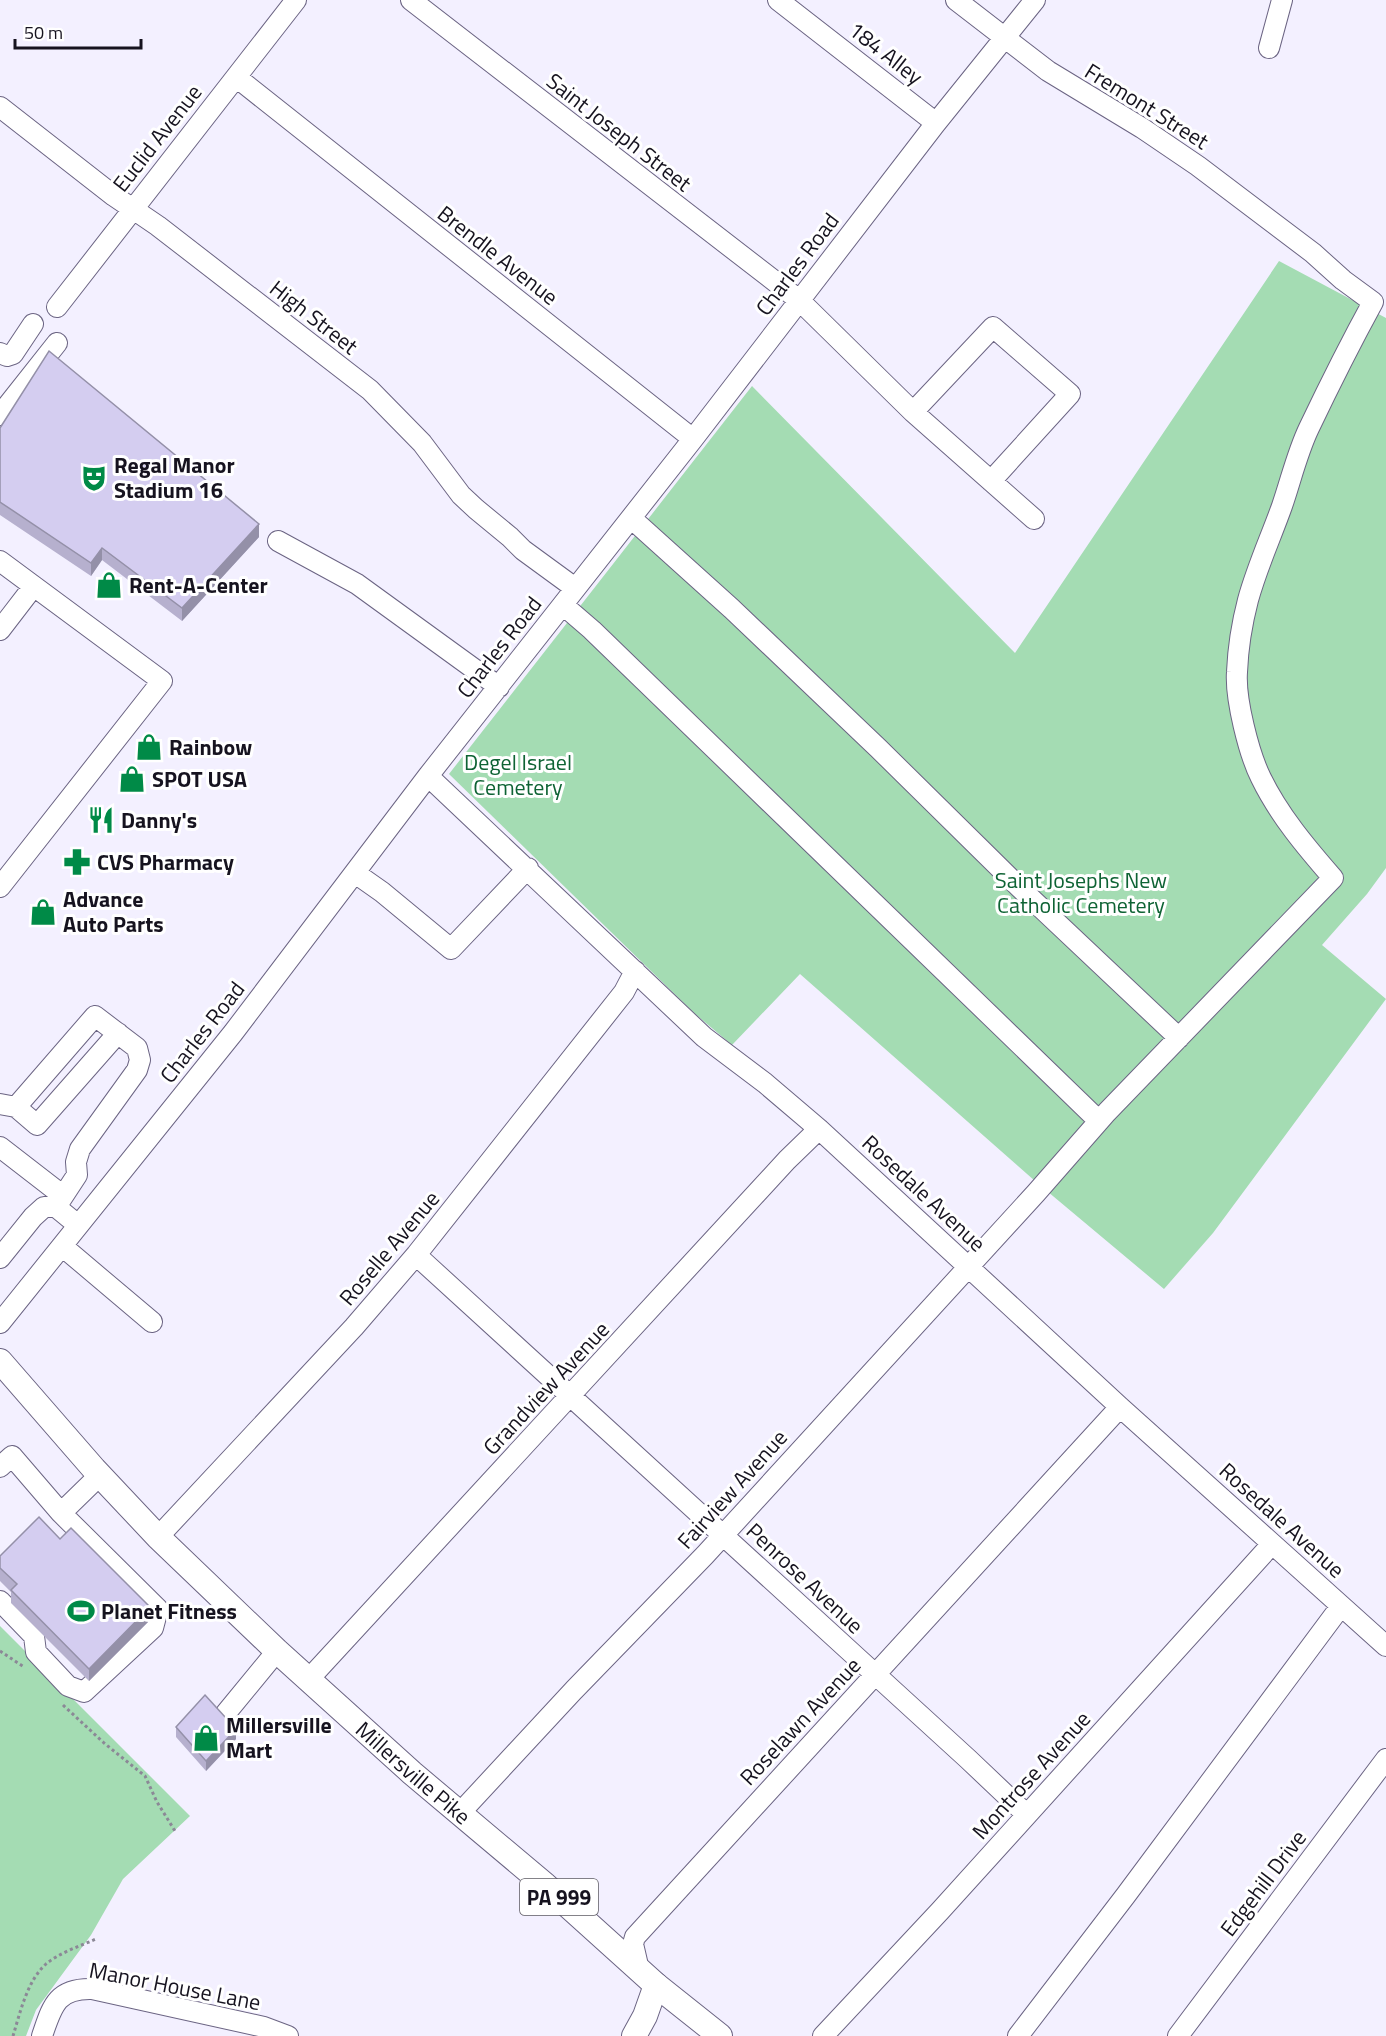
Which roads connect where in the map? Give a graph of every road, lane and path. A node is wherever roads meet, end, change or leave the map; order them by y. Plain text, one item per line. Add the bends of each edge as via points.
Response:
1 (296, 0) edge
2 (411, 0) edge
3 (778, 0) edge
4 (956, 0) edge
5 (1035, 0) edge
6 (1282, 0) edge
7 (1005, 39) junction
8 (1269, 48) dead end
9 (236, 77) junction
10 (0, 107) edge
11 (936, 123) junction
12 (133, 208) junction
13 (799, 300) junction
14 (57, 307) dead end
15 (33, 324) dead end
16 (57, 343) dead end
17 (0, 353) edge
18 (912, 412) junction
19 (0, 415) edge
20 (693, 439) junction
21 (991, 481) junction
22 (631, 518) junction
23 (1034, 519) dead end
24 (278, 541) dead end
25 (0, 561) edge
26 (33, 586) junction
27 (575, 588) junction
28 (563, 605) junction
29 (0, 630) edge
30 (499, 687) junction
31 (428, 776) junction
32 (528, 868) junction
33 (355, 873) junction
34 (0, 887) edge
35 (634, 972) junction
36 (118, 1033) junction
37 (1179, 1038) junction
38 (8, 1105) edge
39 (1099, 1121) junction
40 (819, 1129) junction
41 (0, 1147) edge
42 (59, 1201) junction
43 (78, 1225) junction
44 (62, 1246) junction
45 (416, 1255) junction
46 (0, 1258) edge
47 (968, 1266) junction
48 (152, 1322) dead end
49 (0, 1323) edge
50 (0, 1361) edge
51 (571, 1396) junction
52 (1120, 1407) junction
53 (0, 1467) edge
54 (100, 1475) junction
55 (61, 1513) junction
56 (723, 1534) junction
57 (158, 1537) junction
58 (1272, 1544) junction
59 (0, 1601) edge
60 (1341, 1606) junction
61 (1386, 1646) edge
62 (0, 1651) edge
63 (277, 1652) junction
64 (26, 1668) dead end
65 (875, 1675) junction
66 (308, 1680) junction
67 (56, 1698) dead end
68 (226, 1713) dead end
69 (1386, 1758) edge
70 (459, 1814) junction
71 (1027, 1815) junction
72 (175, 1831) dead end
73 (96, 1939) dead end
74 (648, 1977) junction
75 (13, 2036) edge
76 (42, 2036) edge
77 (288, 2036) edge
78 (634, 2036) edge
79 (720, 2036) edge
80 (823, 2036) edge
81 (1018, 2036) edge
82 (1178, 2036) edge

1 - 9 street, Euclid Avenue
2 - 13 street, Saint Joseph Street
3 - 11 street, 184 Alley
4 - 7 street, Fremont Street
5 - 7 street, Charles Road
6 - 8 street
7 - 11 street, Charles Road
7 - 37 street, Fremont Street via 1047,71 1176,150 1372,302 1328,387 1290,477 1247,603 1236,675 1246,730 1261,778 1289,823 1333,878
9 - 12 street, Euclid Avenue
9 - 20 street, Brendle Avenue
10 - 12 street, High Street
11 - 13 street, Charles Road
12 - 14 street, Euclid Avenue
12 - 27 street, High Street via 370,390 422,443 476,510
13 - 18 street, Saint Joseph Street
13 - 20 street, Charles Road
15 - 17 street via 13,354
16 - 19 street
18 - 21 street, Saint Joseph Street
18 - 21 street via 993,327 1070,394
20 - 22 street, Charles Road
21 - 23 street, Saint Joseph Street
22 - 27 street, Charles Road
22 - 37 street via 732,609
24 - 30 street via 357,584
25 - 26 street
26 - 29 street
26 - 34 street via 162,681
27 - 28 street, Charles Road
28 - 30 street, Charles Road
28 - 39 street
30 - 31 street, Charles Road
31 - 32 street, Rosedale Avenue
31 - 33 street, Charles Road
32 - 33 street via 451,949
32 - 35 street, Rosedale Avenue
33 - 43 street, Charles Road via 233,1033
35 - 40 street, Rosedale Avenue via 704,1037
35 - 45 street, Roselle Avenue via 624,992
36 - 38 street via 95,1016
36 - 38 street via 37,1125
36 - 42 street via 137,1048 137,1070 80,1149 77,1175
37 - 39 street, Fairview Avenue
39 - 47 street, Fairview Avenue
40 - 47 street, Rosedale Avenue
40 - 51 street, Grandview Avenue
41 - 42 street
42 - 43 street
42 - 46 street via 33,1217
43 - 44 street, Charles Road
44 - 48 street
44 - 49 street, Charles Road
45 - 51 street, Penrose Avenue
45 - 57 street, Roselle Avenue
47 - 52 street, Rosedale Avenue
47 - 56 street, Fairview Avenue
50 - 54 main road, Millersville Pike / PA 999
51 - 56 street, Penrose Avenue
51 - 66 street, Grandview Avenue
52 - 58 street, Rosedale Avenue
52 - 65 street, Roselawn Avenue
53 - 55 street via 12,1456
54 - 55 street
54 - 57 main road, Millersville Pike / PA 999
55 - 59 street via 158,1609 153,1628 84,1692 68,1686 36,1652 34,1636
56 - 65 street, Penrose Avenue
56 - 70 street, Fairview Avenue
57 - 63 main road, Millersville Pike / PA 999
58 - 60 street, Rosedale Avenue
58 - 71 street, Montrose Avenue
60 - 61 street, Rosedale Avenue
60 - 81 street
62 - 64 path
63 - 66 main road, Millersville Pike / PA 999
63 - 68 street
65 - 71 street, Penrose Avenue
65 - 74 street, Roselawn Avenue via 635,1937 633,1944
66 - 70 main road, Millersville Pike / PA 999
67 - 72 path via 145,1776
69 - 82 street, Edgehill Drive
70 - 74 main road, Millersville Pike / PA 999
71 - 80 street, Montrose Avenue
73 - 75 path via 41,1969
74 - 78 main road via 645,2016
74 - 79 main road, Millersville Pike / PA 999
76 - 77 street, Manor House Lane via 52,2006 60,1997 82,1989 264,2027

